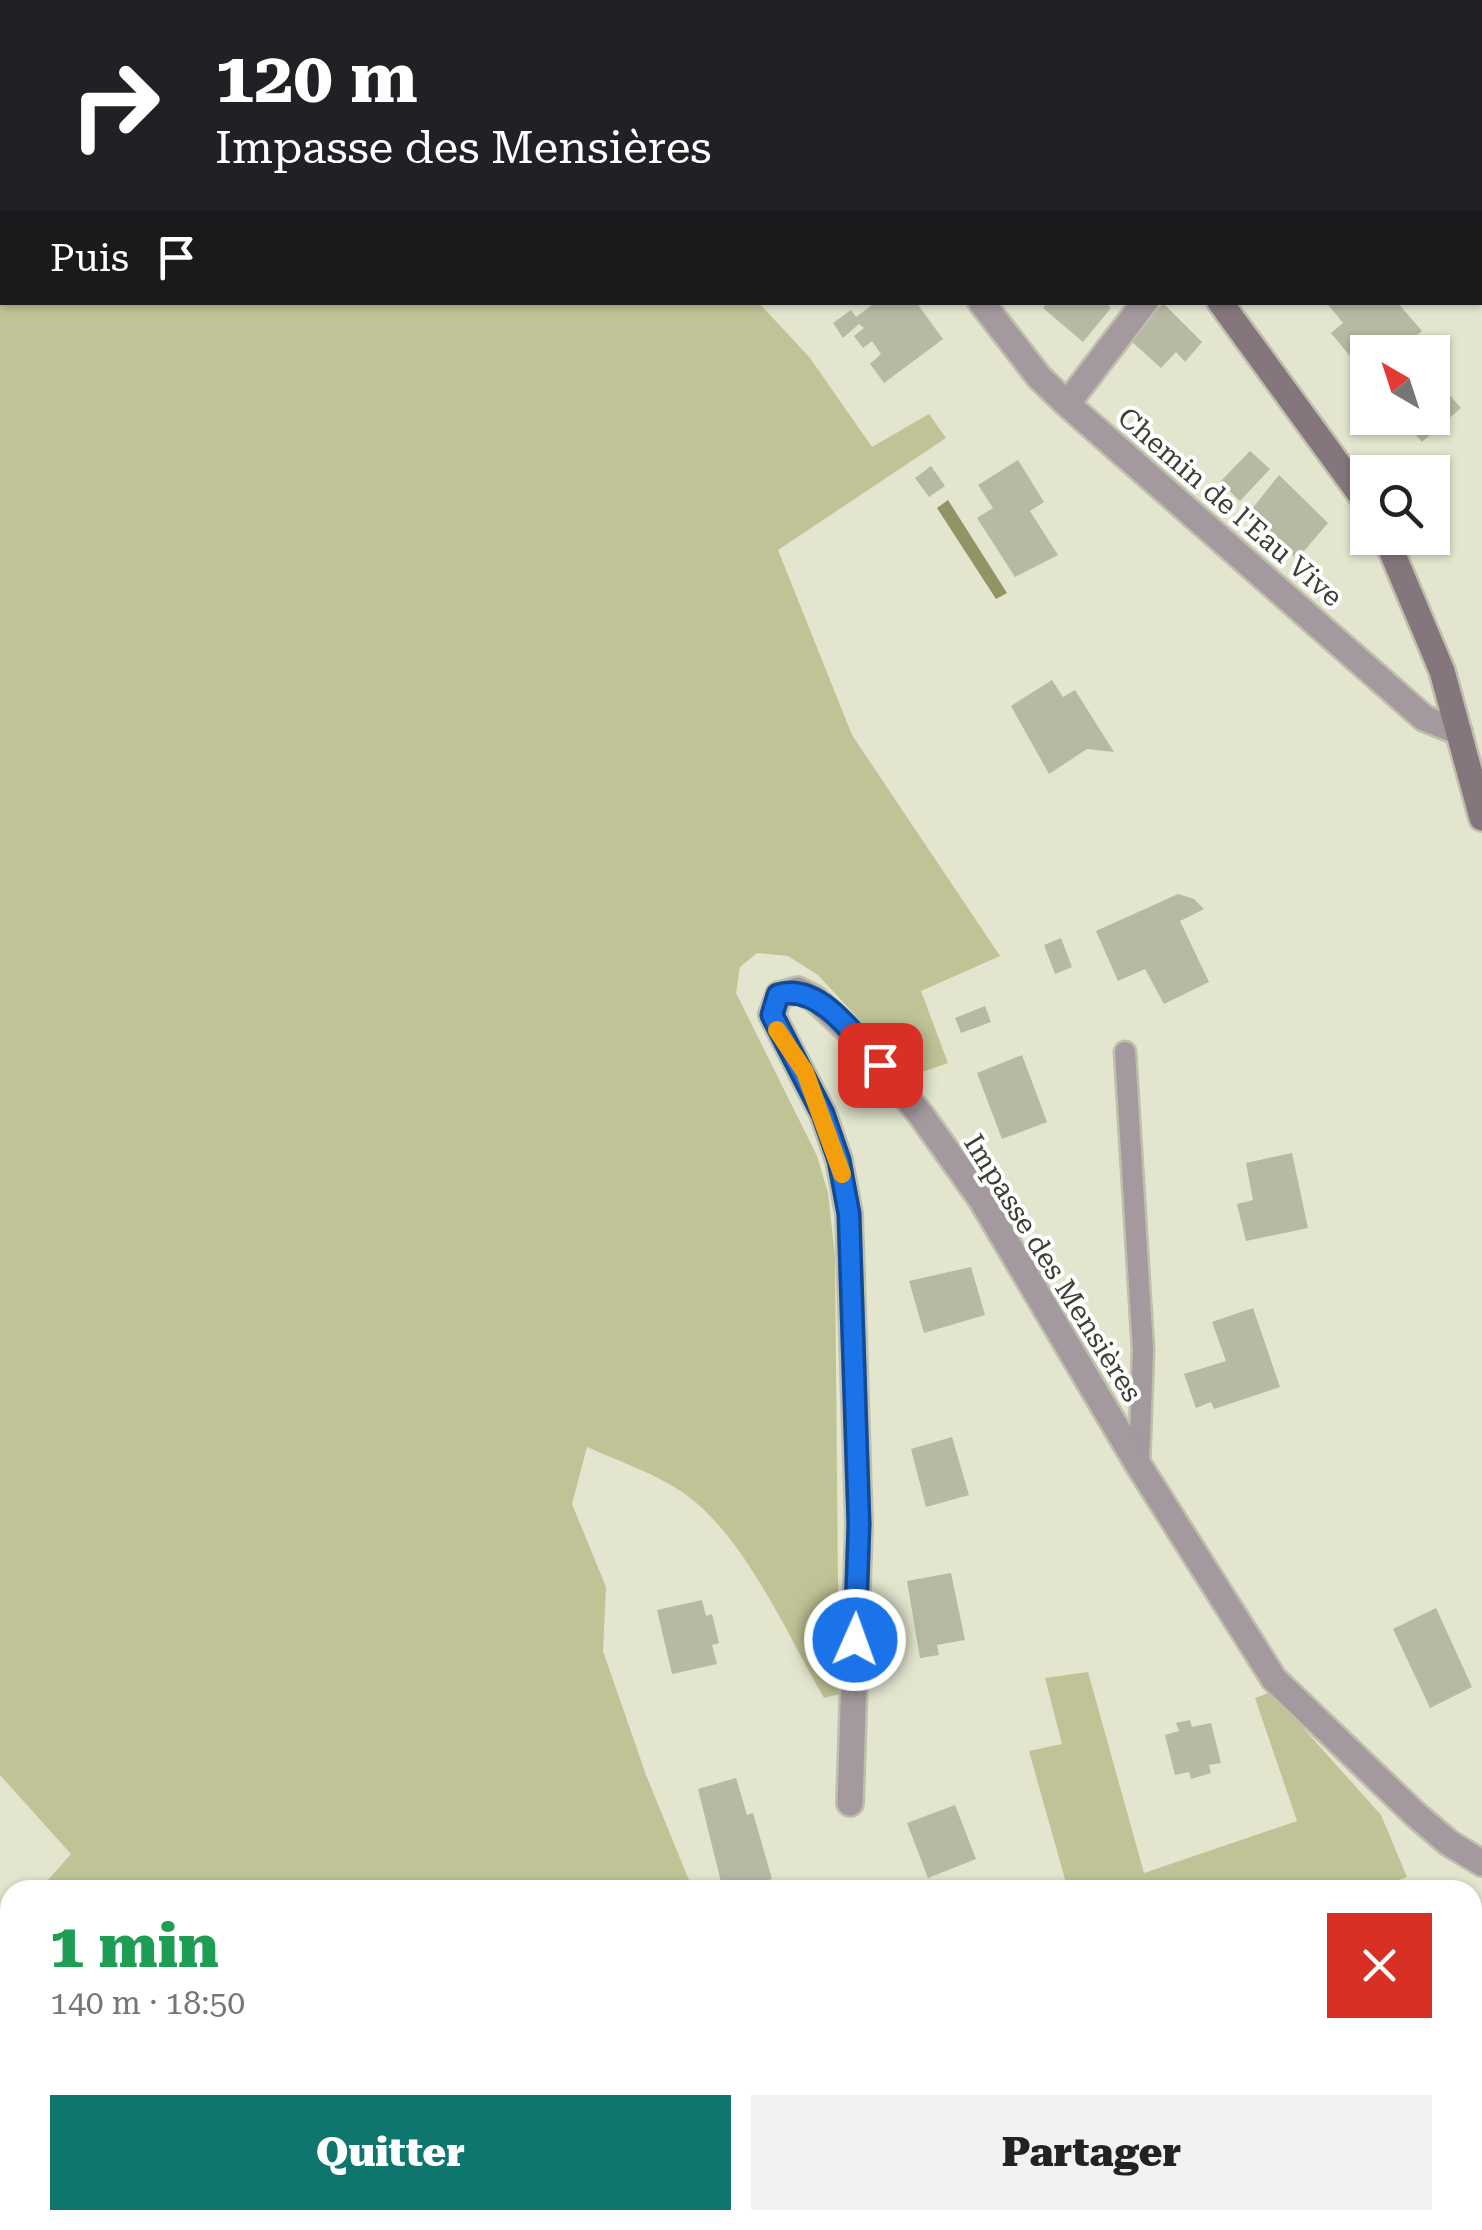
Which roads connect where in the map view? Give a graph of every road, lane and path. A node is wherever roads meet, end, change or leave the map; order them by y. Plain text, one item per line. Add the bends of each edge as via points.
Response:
1 (983, 305) edge
2 (1142, 305) edge
3 (1222, 305) edge
4 (1068, 404) junction
5 (1350, 480) edge
6 (1394, 555) edge
7 (1460, 732) junction
8 (1482, 818) edge
9 (1126, 1052) dead end
10 (1139, 1466) junction
11 (850, 1804) dead end
12 (1482, 1863) edge

1 - 4 street, Chemin de l'Eau Vive
2 - 4 street
3 - 5 main road
4 - 7 street, Chemin de l'Eau Vive via 1424,718
6 - 7 main road
7 - 8 main road
9 - 10 lane via 1143,1350
10 - 11 street, Impasse des Mensières via 981,1199 921,1115 815,998 798,990 778,995 772,1015 823,1114 849,1214 859,1524
10 - 12 street, Impasse des Mensières via 1274,1679 1415,1814

